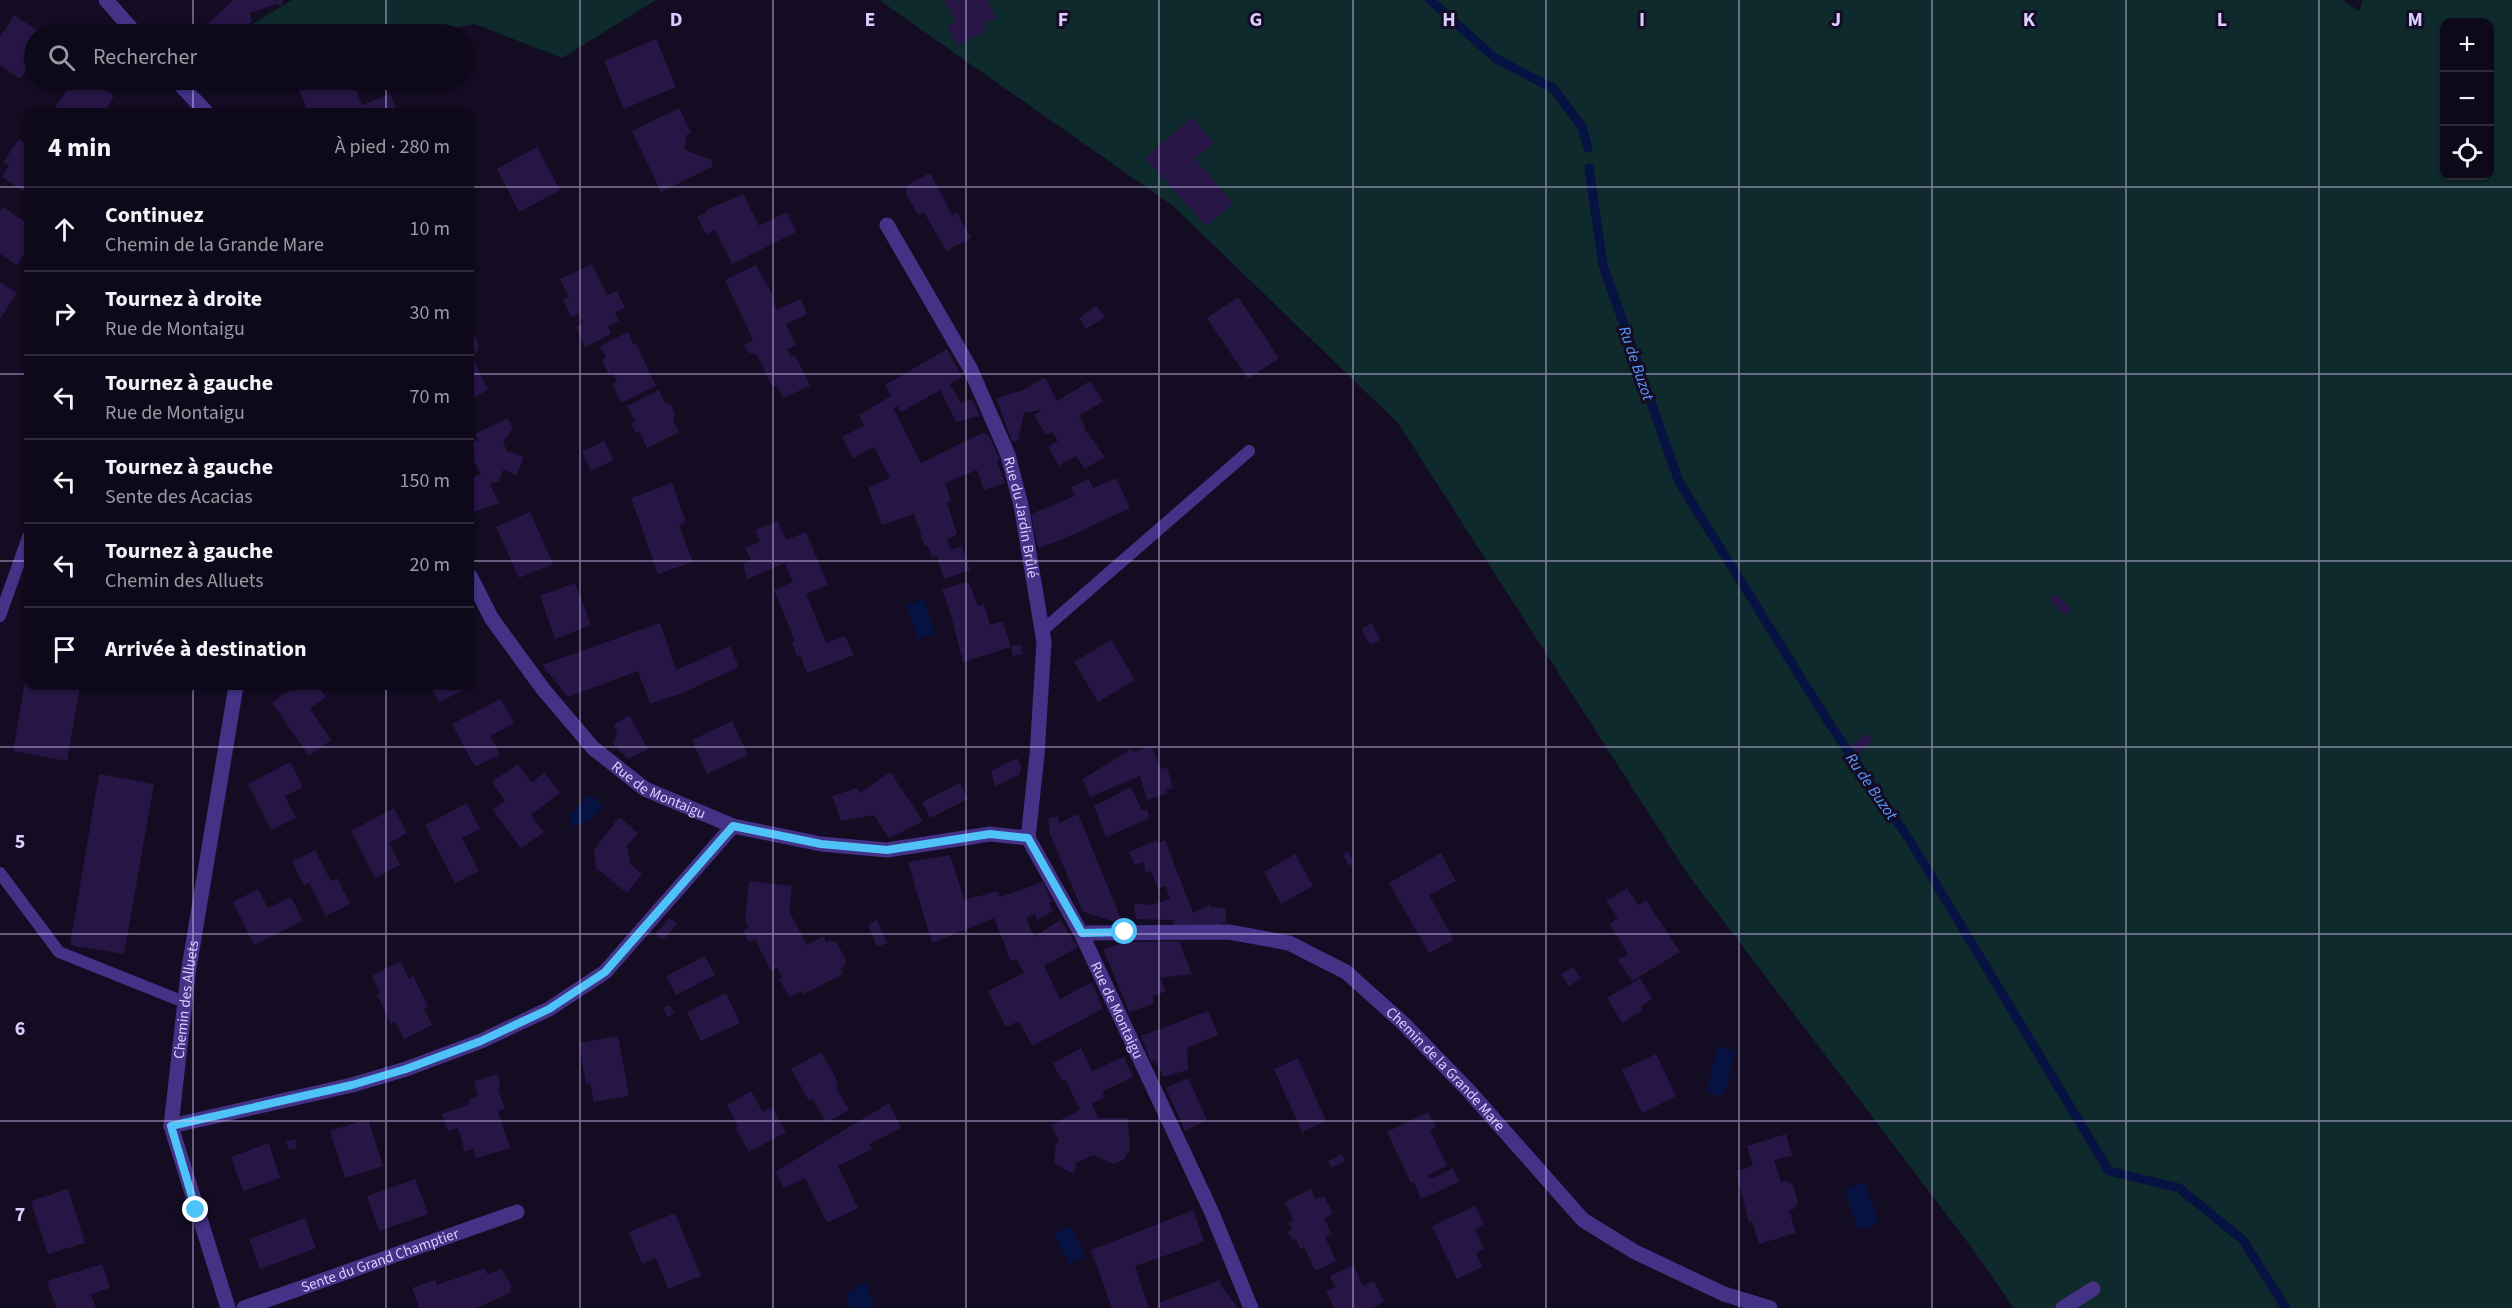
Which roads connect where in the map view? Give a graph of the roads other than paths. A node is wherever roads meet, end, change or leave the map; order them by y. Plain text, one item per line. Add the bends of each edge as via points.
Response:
1 (106, 0) edge
2 (127, 24) edge
3 (184, 90) edge
4 (199, 108) edge
5 (887, 225) dead end
6 (1249, 451) dead end
7 (24, 548) edge
8 (474, 584) edge
9 (0, 616) edge
10 (1043, 630) junction
11 (235, 690) edge
12 (733, 826) junction
13 (1028, 838) junction
14 (0, 873) edge
15 (1082, 933) junction
16 (184, 1002) junction
17 (171, 1126) junction
18 (517, 1212) dead end
19 (2093, 1288) dead end
20 (228, 1308) edge
21 (244, 1308) edge
22 (1251, 1308) edge
23 (1770, 1308) edge
24 (2063, 1308) edge

1 - 2 street
3 - 4 street
5 - 10 street, Rue du Jardin Brûlé via 970,368 1008,455
6 - 10 lane
7 - 9 lane
8 - 12 street, Rue de Montaigu via 492,619 593,748 645,789
10 - 13 street, Rue du Jardin Brûlé via 1037,755
11 - 16 street, Chemin des Alluets
12 - 13 street, Rue de Montaigu via 821,844 887,850 990,834
12 - 17 street via 605,972 549,1009 481,1041 406,1069
13 - 15 street, Rue de Montaigu
14 - 16 lane via 59,952
15 - 22 street, Rue de Montaigu via 1212,1213
15 - 23 street, Chemin de la Grande Mare via 1229,932 1289,943 1346,972 1404,1023 1469,1091 1583,1220 1655,1262 1724,1294
16 - 17 street, Chemin des Alluets
17 - 20 street, Chemin des Alluets
18 - 21 street, Sente du Grand Champtier
19 - 24 street

